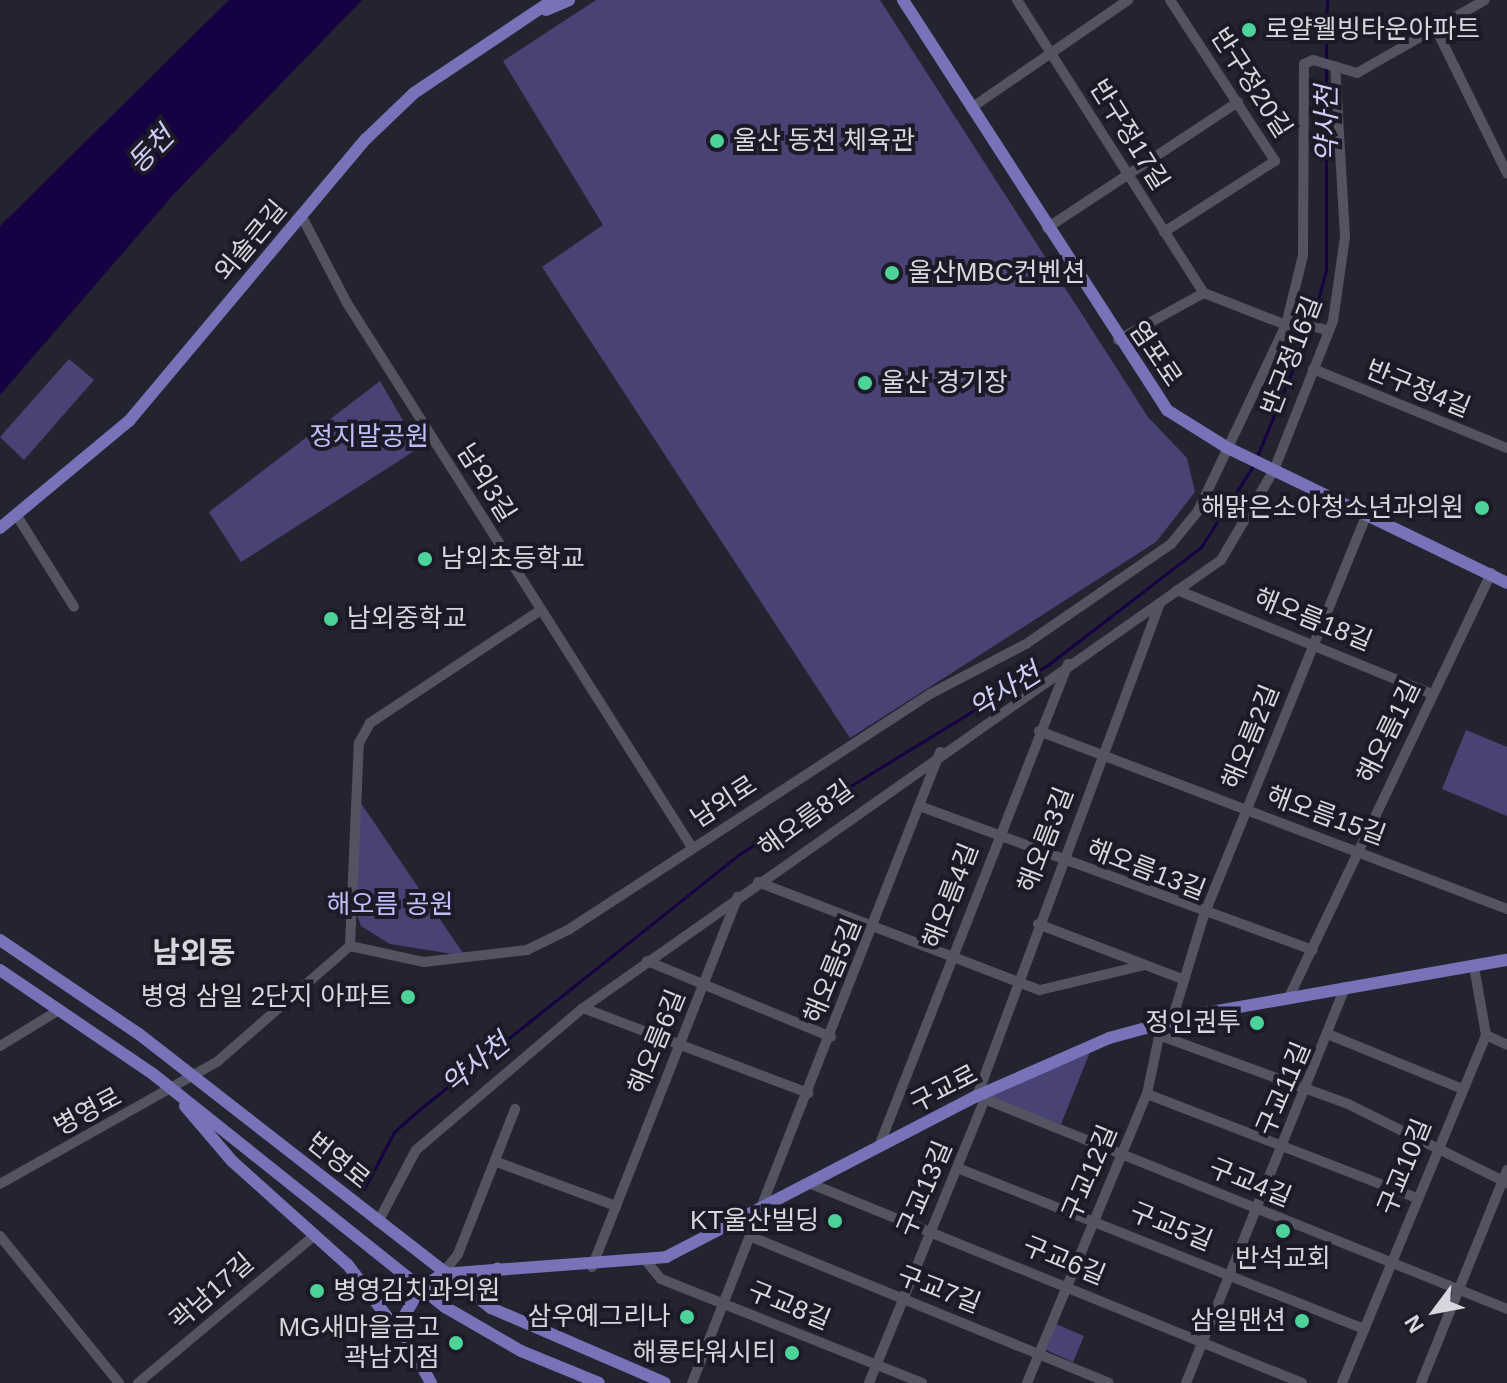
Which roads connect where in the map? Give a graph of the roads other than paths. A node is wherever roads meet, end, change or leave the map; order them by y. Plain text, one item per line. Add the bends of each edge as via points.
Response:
1 (541, 0) edge
2 (553, 0) edge
3 (569, 0) edge
4 (903, 0) edge
5 (1017, 0) edge
6 (1128, 0) edge
7 (1170, 0) edge
8 (1485, 0) edge
9 (532, 15) junction
10 (1436, 29) junction
11 (1052, 54) junction
12 (1335, 66) junction
13 (1238, 102) junction
14 (971, 108) junction
15 (1507, 173) edge
16 (1128, 174) junction
17 (301, 215) junction
18 (1047, 228) junction
19 (1164, 232) junction
20 (1204, 293) junction
21 (1287, 321) junction
22 (1329, 331) junction
23 (1118, 340) junction
24 (1313, 369) junction
25 (1226, 447) junction
26 (1507, 448) edge
27 (1274, 470) junction
28 (1367, 514) junction
29 (17, 516) junction
30 (0, 528) edge
31 (1491, 573) junction
32 (1507, 583) edge
33 (1177, 590) junction
34 (1161, 601) junction
35 (74, 607) dead end
36 (539, 611) junction
37 (1313, 641) junction
38 (1068, 664) junction
39 (1432, 694) junction
40 (1039, 731) junction
41 (940, 752) junction
42 (1101, 758) junction
43 (922, 807) junction
44 (1246, 810) junction
45 (997, 839) junction
46 (693, 849) junction
47 (1355, 850) junction
48 (1062, 861) junction
49 (758, 882) junction
50 (739, 895) junction
51 (1507, 909) edge
52 (1204, 915) junction
53 (1038, 924) junction
54 (875, 926) junction
55 (0, 940) edge
56 (350, 946) junction
57 (1313, 950) junction
58 (952, 954) junction
59 (1507, 960) edge
60 (647, 961) junction
61 (1144, 965) junction
62 (1474, 966) junction
63 (0, 970) edge
64 (1182, 979) junction
65 (1017, 980) junction
66 (703, 986) junction
67 (1345, 987) junction
68 (1289, 997) junction
69 (583, 1008) junction
70 (59, 1010) junction
71 (1167, 1021) junction
72 (1330, 1035) junction
73 (1486, 1035) junction
74 (831, 1037) junction
75 (1164, 1037) junction
76 (681, 1042) junction
77 (1507, 1045) edge
78 (0, 1046) edge
79 (196, 1076) junction
80 (1460, 1088) junction
81 (174, 1090) junction
82 (1308, 1090) junction
83 (808, 1093) junction
84 (1147, 1094) junction
85 (980, 1098) junction
86 (515, 1109) dead end
87 (879, 1146) junction
88 (1283, 1147) junction
89 (1437, 1147) junction
90 (1122, 1154) junction
91 (497, 1162) junction
92 (960, 1169) junction
93 (1507, 1170) edge
94 (1505, 1182) edge
95 (809, 1183) junction
96 (0, 1184) edge
97 (1416, 1198) junction
98 (616, 1206) junction
99 (766, 1206) junction
100 (1259, 1211) junction
101 (1093, 1219) junction
102 (378, 1222) junction
103 (931, 1230) junction
104 (315, 1235) junction
105 (0, 1236) edge
106 (754, 1238) junction
107 (647, 1262) junction
108 (1391, 1262) junction
109 (592, 1267) junction
110 (497, 1269) junction
111 (442, 1274) junction
112 (1231, 1275) junction
113 (1068, 1286) junction
114 (1458, 1288) junction
115 (420, 1289) junction
116 (904, 1301) junction
117 (726, 1304) junction
118 (491, 1308) junction
119 (1507, 1309) edge
120 (1365, 1329) junction
121 (403, 1340) junction
122 (1203, 1343) junction
123 (1040, 1353) junction
124 (877, 1365) junction
125 (426, 1381) edge
126 (119, 1383) edge
127 (138, 1383) edge
128 (599, 1383) edge
129 (665, 1383) edge
130 (692, 1383) edge
131 (869, 1383) edge
132 (922, 1383) edge
133 (1027, 1383) edge
134 (1109, 1383) edge
135 (1186, 1383) edge
136 (1302, 1383) edge
137 (1342, 1383) edge
138 (1421, 1383) edge

1 - 9 main road
2 - 9 main road, 외솔큰길
3 - 9 main road
4 - 14 main road, 염포로
5 - 11 street, 반구정17길
6 - 11 street
7 - 13 street, 반구정20길
8 - 10 street
9 - 17 main road, 외솔큰길 via 414,93
10 - 12 street via 1357,73
10 - 15 street
11 - 14 street
11 - 16 street, 반구정17길
12 - 21 street, 반구정16길 via 1313,60 1301,71 1303,255
12 - 22 street, 반구정16길 via 1345,237
13 - 16 street
13 - 19 street, 반구정20길 via 1275,161
14 - 18 main road, 염포로
16 - 18 street
16 - 19 street, 반구정17길
17 - 29 main road, 외솔큰길 via 129,421
17 - 36 street, 남외3길 via 347,303
18 - 23 main road, 염포로
19 - 20 street, 반구정17길
20 - 21 street
20 - 23 street
21 - 22 street
21 - 25 street, 반구정16길
22 - 24 street, 반구정16길
23 - 25 main road, 염포로 via 1167,410
24 - 26 street, 반구정4길
24 - 27 street, 반구정16길
25 - 27 main road, 염포로
25 - 46 street, 남외로 via 1198,511 1171,544 1026,644 930,694
27 - 28 main road, 염포로
27 - 33 street, 해오름8길 via 1221,560
28 - 31 main road, 염포로
28 - 37 street, 해오름2길
29 - 30 main road, 외솔큰길
29 - 35 street
31 - 32 main road, 염포로
31 - 39 street, 해오름1길
33 - 34 street, 해오름8길
33 - 37 street, 해오름18길
34 - 38 street, 해오름8길
34 - 42 street, 해오름3길
36 - 46 street, 남외3길
36 - 56 street via 370,723 359,743
37 - 39 street, 해오름18길
37 - 44 street, 해오름2길
38 - 40 street, 해오름4길
38 - 41 street, 해오름8길
39 - 47 street, 해오름1길
40 - 42 street, 해오름15길
40 - 45 street, 해오름4길
41 - 43 street, 해오름5길
41 - 49 street, 해오름8길
42 - 44 street, 해오름15길
42 - 48 street, 해오름3길
43 - 45 street, 해오름13길
43 - 54 street, 해오름5길
44 - 47 street, 해오름15길
44 - 52 street, 해오름2길
45 - 48 street, 해오름13길
45 - 58 street, 해오름4길
46 - 56 street, 남외로 via 527,950 424,962
47 - 51 street, 해오름15길
47 - 57 street, 해오름1길
48 - 52 street, 해오름13길
48 - 53 street, 해오름3길
49 - 50 street, 해오름8길
49 - 54 street
50 - 60 street, 해오름8길
50 - 66 street, 해오름6길
52 - 57 street, 해오름13길
52 - 64 street, 해오름2길
53 - 61 street
53 - 65 street, 해오름3길
54 - 58 street
54 - 74 street, 해오름5길
55 - 79 main road, 번영로
56 - 79 street
57 - 68 street, 해오름1길
58 - 65 street
58 - 87 street, 해오름4길
59 - 62 main road, 구교로
60 - 66 street
60 - 69 street, 해오름8길
61 - 64 street
61 - 65 street via 1040,990
62 - 67 main road, 구교로
62 - 73 street
63 - 70 main road, 번영로
64 - 71 street, 해오름2길
65 - 85 street, 해오름3길
66 - 74 street
66 - 76 street, 해오름6길
67 - 68 main road, 구교로
67 - 72 street, 구교11길
68 - 71 main road, 구교로
69 - 76 street
69 - 102 street, 해오름8길 via 425,1140
70 - 78 street
70 - 81 main road, 번영로
71 - 75 street, 구교12길
71 - 85 main road, 구교로
72 - 80 street
72 - 82 street, 구교11길
73 - 77 street
73 - 80 street, 구교10길
74 - 83 street, 해오름5길
75 - 82 street
75 - 84 street, 구교12길
76 - 83 street
76 - 98 street, 해오름6길
79 - 81 street, 병영로
79 - 102 main road, 번영로
80 - 89 street, 구교10길
81 - 96 street, 병영로
81 - 104 main road via 232,1161
81 - 115 main road, 번영로
82 - 88 street, 구교11길
82 - 89 street
83 - 99 street, 해오름5길
84 - 88 street
84 - 90 street, 구교12길
85 - 87 main road, 구교로
85 - 90 street, 구교4길
85 - 92 street, 구교13길
86 - 91 street
87 - 95 main road, 구교로
88 - 97 street
88 - 100 street, 구교11길
89 - 94 street
89 - 97 street, 구교10길
90 - 100 street, 구교4길
90 - 101 street, 구교12길
91 - 98 street
91 - 111 street via 458,1254
92 - 101 street, 구교5길
92 - 103 street, 구교13길
93 - 94 street
94 - 114 street
95 - 99 main road, 구교로
95 - 103 street, 구교6길
97 - 108 street, 구교10길
98 - 109 street, 해오름6길
99 - 106 street, 해오름5길
99 - 107 main road, 구교로
100 - 108 street, 구교4길
100 - 112 street, 구교11길
101 - 112 street, 구교5길
101 - 113 street, 구교12길
102 - 111 main road, 번영로
103 - 113 street, 구교6길
103 - 116 street, 구교13길
104 - 121 main road via 362,1281
104 - 127 street, 곽남17길
105 - 126 street
106 - 116 street, 구교7길
106 - 117 street, 해오름5길
107 - 109 main road, 구교로
107 - 117 street, 구교8길 via 661,1279
108 - 114 street, 구교4길
108 - 120 street, 구교10길
109 - 110 main road, 구교로
110 - 111 main road, 구교로
110 - 118 main road via 486,1284
111 - 115 main road, 구교로
111 - 118 main road, 번영로
112 - 120 street, 구교5길
112 - 122 street, 구교11길
113 - 122 street, 구교6길
113 - 123 street, 구교12길
114 - 119 street, 구교4길
114 - 138 street
115 - 121 main road via 400,1318
115 - 128 main road, 번영로 via 510,1345
116 - 123 street, 구교7길
116 - 124 street, 구교13길
117 - 124 street, 구교8길
117 - 130 street, 해오름5길
118 - 129 main road, 번영로
120 - 137 street, 구교10길
121 - 125 main road
122 - 135 street, 구교11길
122 - 136 street, 구교6길
123 - 133 street, 구교12길
123 - 134 street, 구교7길
124 - 131 street, 구교13길
124 - 132 street, 구교8길

